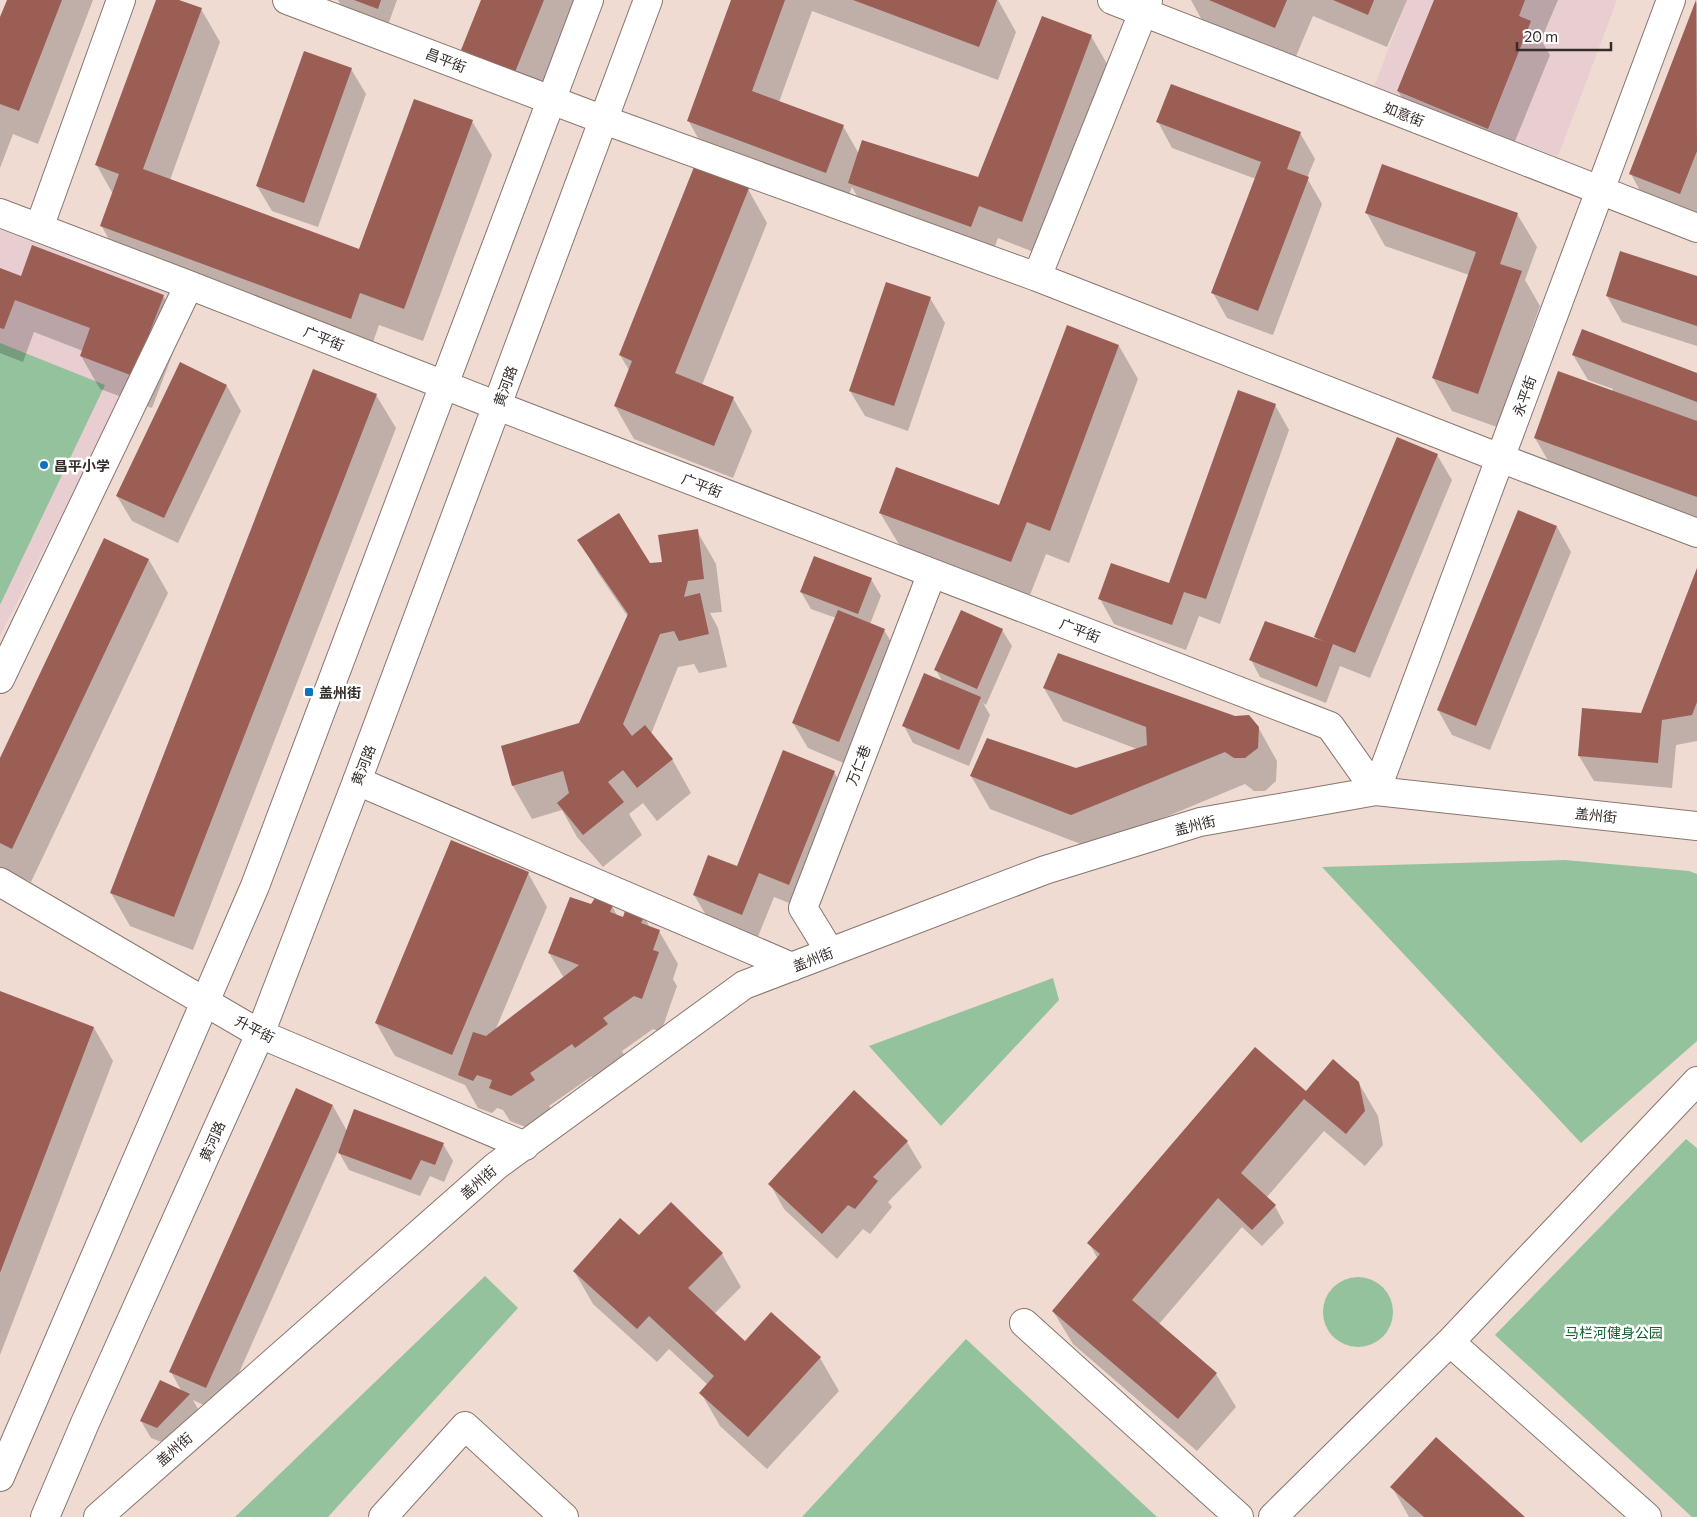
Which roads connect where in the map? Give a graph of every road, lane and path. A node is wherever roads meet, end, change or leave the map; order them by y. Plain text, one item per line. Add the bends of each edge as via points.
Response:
1 (121, 0) edge
2 (288, 0) edge
3 (590, 0) edge
4 (648, 0) edge
5 (1112, 0) edge
6 (1672, 0) edge
7 (1145, 6) edge
8 (552, 100) junction
9 (604, 120) junction
10 (1600, 191) junction
11 (0, 213) edge
12 (39, 228) junction
13 (1697, 228) edge
14 (1037, 277) junction
15 (189, 285) junction
16 (444, 385) junction
17 (498, 406) junction
18 (1500, 458) junction
19 (1697, 533) edge
20 (932, 573) junction
21 (0, 679) edge
22 (357, 781) junction
23 (1376, 791) junction
24 (1697, 826) edge
25 (0, 882) edge
26 (830, 952) junction
27 (792, 967) junction
28 (206, 1002) junction
29 (260, 1034) junction
30 (1697, 1081) edge
31 (525, 1146) junction
32 (1024, 1323) dead end
33 (1450, 1342) junction
34 (0, 1477) edge
35 (45, 1517) edge
36 (98, 1517) edge
37 (383, 1517) edge
38 (564, 1517) edge
39 (1239, 1517) edge
40 (1273, 1517) edge
41 (1647, 1517) edge

1 - 12 street
2 - 8 street, 昌平街
3 - 8 street
4 - 9 street, 黄河路
5 - 7 street, 如意街
6 - 10 street, 永平街
7 - 10 street, 如意街
7 - 14 street
8 - 9 street, 昌平街
8 - 16 street
9 - 14 street, 昌平街
9 - 17 street, 黄河路
10 - 13 street, 如意街
10 - 18 street, 永平街
11 - 12 street, 广平街
12 - 15 street, 广平街
14 - 18 street, 昌平街
15 - 16 street, 广平街
15 - 21 street
16 - 17 street, 广平街
16 - 28 street via 255,886
17 - 20 street, 广平街
17 - 22 street, 黄河路
18 - 19 street, 昌平街
18 - 23 street, 永平街
20 - 23 street, 广平街 via 1330,726
20 - 26 street, 万仁巷 via 803,908
22 - 27 street
22 - 29 street, 黄河路
23 - 24 street, 盖州街
23 - 26 street, 盖州街 via 1200,822 1045,870
25 - 28 street, 升平街
26 - 27 street, 盖州街
27 - 31 street, 盖州街 via 744,985
28 - 29 street, 升平街
28 - 34 street
29 - 31 street, 升平街
29 - 35 street, 黄河路
30 - 33 street
31 - 36 street, 盖州街 via 488,1172
32 - 39 street
33 - 40 street
33 - 41 street
37 - 38 street via 465,1426

